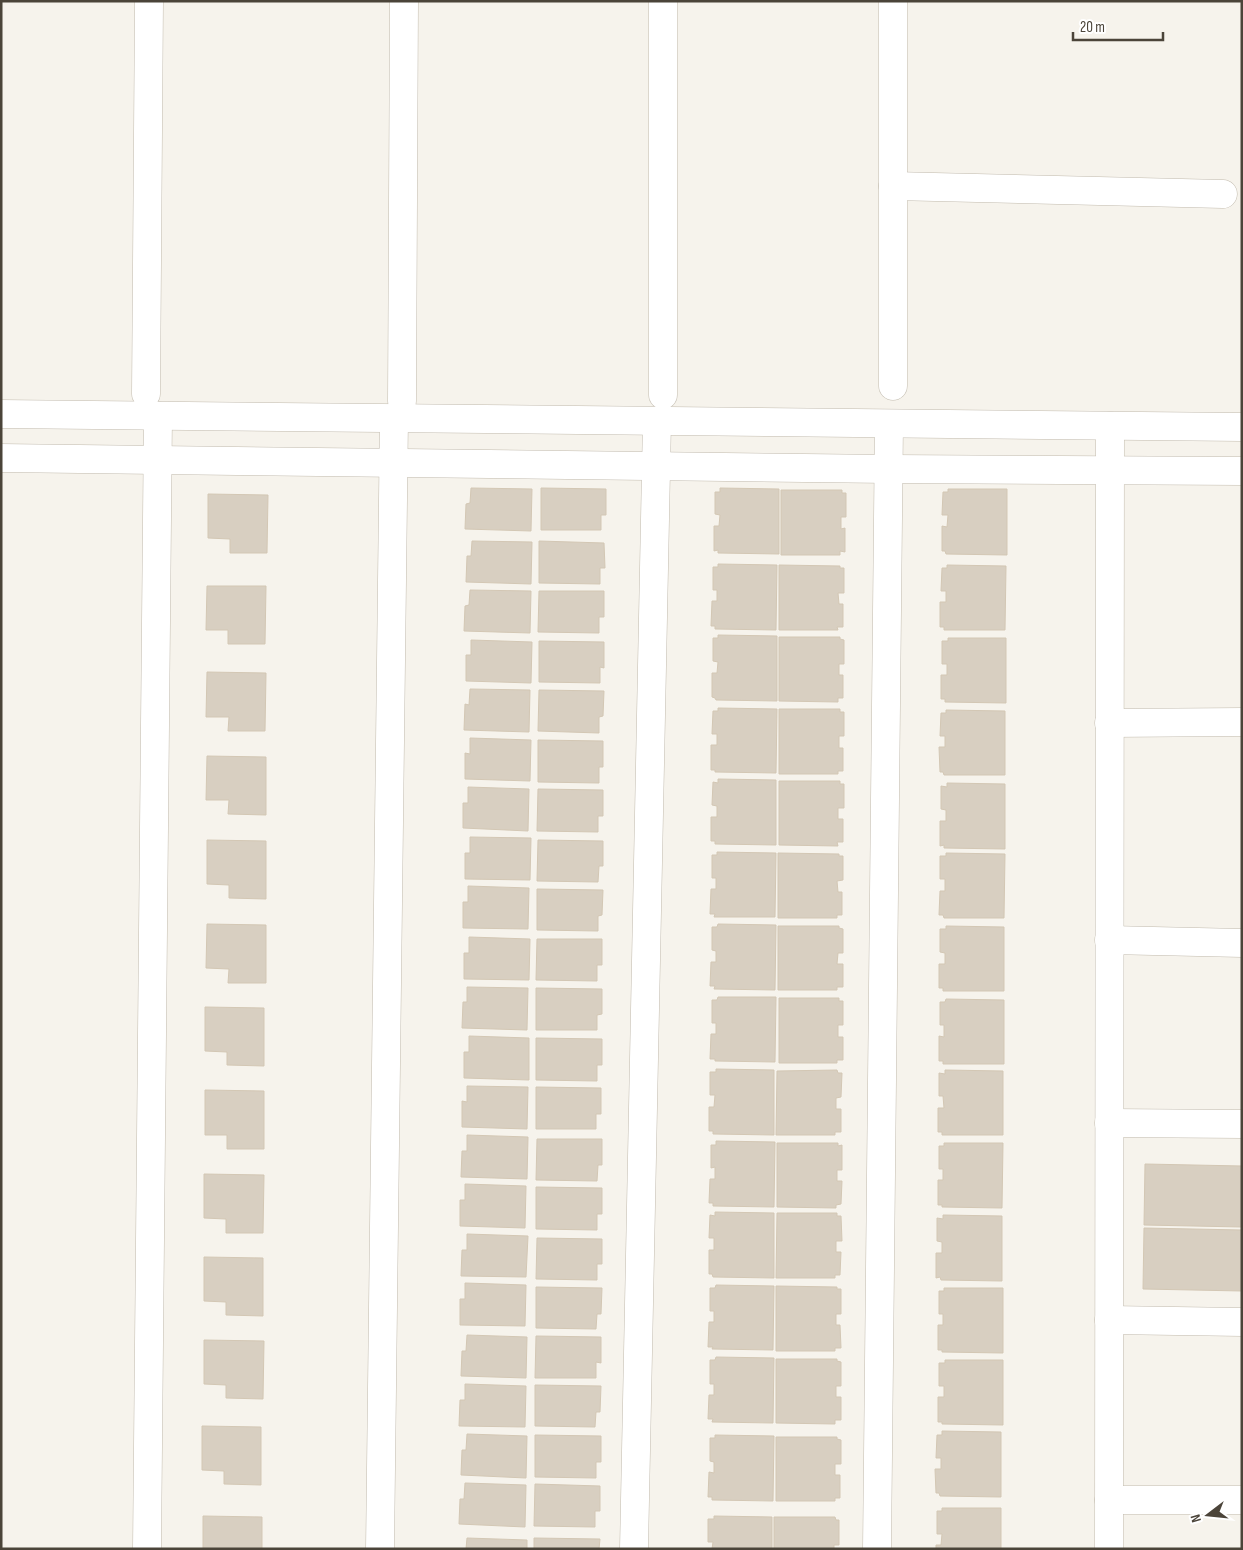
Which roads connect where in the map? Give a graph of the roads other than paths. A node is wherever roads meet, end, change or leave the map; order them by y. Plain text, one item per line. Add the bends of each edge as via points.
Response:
1 (149, 1) edge
2 (404, 1) edge
3 (663, 1) edge
4 (893, 1) edge
5 (893, 186) junction
6 (1223, 194) dead end
7 (893, 386) dead end
8 (152, 405) junction
9 (660, 408) junction
10 (398, 410) junction
11 (1, 414) edge
12 (889, 424) junction
13 (1110, 426) junction
14 (1242, 427) edge
15 (1, 458) edge
16 (158, 460) junction
17 (393, 462) junction
18 (657, 466) junction
19 (889, 469) junction
20 (1110, 469) junction
21 (1242, 471) edge
22 (1242, 722) edge
23 (1109, 723) junction
24 (1109, 940) junction
25 (1242, 943) edge
26 (1110, 1123) junction
27 (1242, 1124) edge
28 (1109, 1320) junction
29 (1242, 1322) edge
30 (1109, 1500) junction
31 (1242, 1500) edge
32 (148, 1549) edge
33 (380, 1549) edge
34 (634, 1549) edge
35 (877, 1549) edge
36 (1109, 1549) edge

1 - 8 street
2 - 10 street
3 - 9 street
4 - 5 street
5 - 6 street
5 - 7 street
8 - 10 street
8 - 11 street
8 - 16 street
9 - 10 street
9 - 12 street
9 - 18 street
10 - 17 street
12 - 13 street
12 - 19 street
13 - 14 street
13 - 20 street
15 - 16 street
16 - 17 street
16 - 32 street
17 - 18 street
17 - 33 street
18 - 19 street
18 - 34 street
19 - 20 street
19 - 35 street
20 - 21 street
20 - 23 street
22 - 23 street
23 - 24 street
24 - 25 street
24 - 26 street
26 - 27 street
26 - 28 street
28 - 29 street
28 - 30 street
30 - 31 street
30 - 36 street

